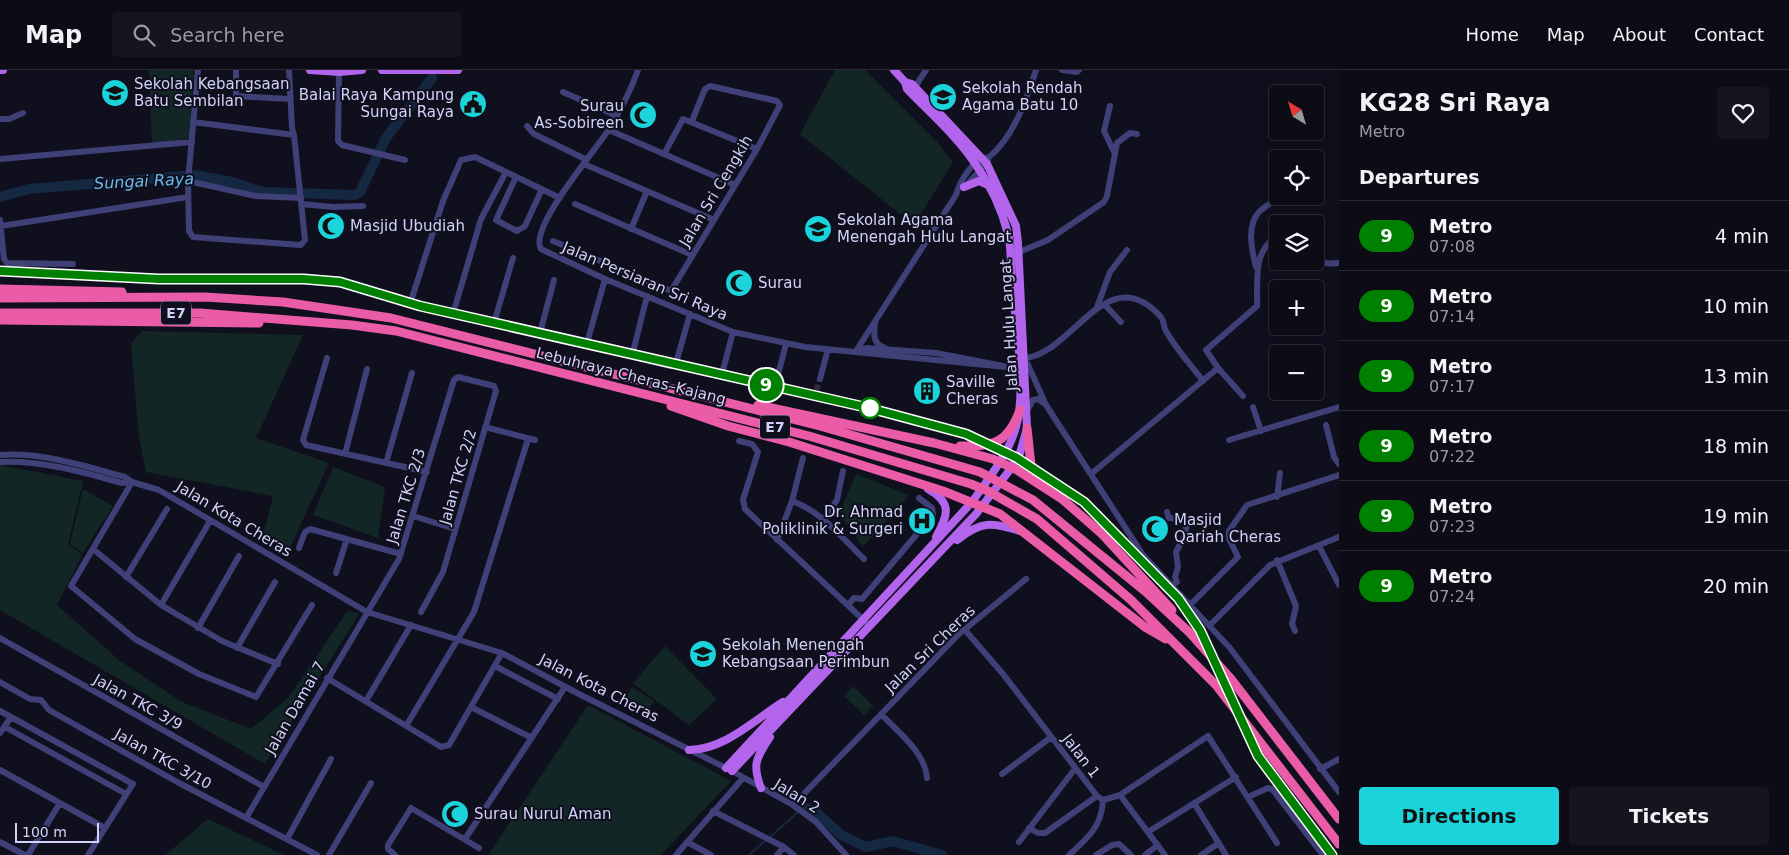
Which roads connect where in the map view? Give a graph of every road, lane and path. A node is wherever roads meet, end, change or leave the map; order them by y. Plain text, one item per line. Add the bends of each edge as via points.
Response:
1 (198, 70) edge
2 (236, 70) edge
3 (289, 70) edge
4 (310, 70) edge
5 (362, 70) edge
6 (382, 70) edge
7 (388, 70) edge
8 (458, 70) edge
9 (638, 70) edge
10 (894, 70) edge
11 (926, 70) edge
12 (1036, 70) edge
13 (1062, 70) edge
14 (1078, 70) edge
15 (342, 71) edge
16 (905, 82) junction
17 (915, 87) junction
18 (563, 92) dead end
19 (289, 99) junction
20 (1110, 106) dead end
21 (23, 113) dead end
22 (617, 116) junction
23 (0, 119) edge
24 (692, 121) junction
25 (193, 122) junction
26 (528, 126) dead end
27 (608, 130) junction
28 (1137, 134) dead end
29 (294, 135) junction
30 (192, 142) junction
31 (757, 149) junction
32 (664, 154) junction
33 (1115, 154) junction
34 (0, 159) edge
35 (405, 160) dead end
36 (986, 160) junction
37 (586, 162) junction
38 (977, 166) junction
39 (506, 172) junction
40 (516, 177) junction
41 (188, 180) junction
42 (735, 185) junction
43 (988, 185) junction
44 (964, 187) junction
45 (542, 189) junction
46 (647, 191) junction
47 (956, 194) junction
48 (188, 197) junction
49 (560, 198) junction
50 (301, 199) junction
51 (575, 204) dead end
52 (1269, 204) edge
53 (363, 206) dead end
54 (0, 220) edge
55 (714, 220) junction
56 (1, 226) edge
57 (630, 228) junction
58 (553, 241) dead end
59 (1269, 243) edge
60 (1127, 250) dead end
61 (1019, 252) junction
62 (692, 255) junction
63 (513, 258) dead end
64 (1324, 263) edge
65 (1339, 263) edge
66 (73, 264) dead end
67 (1256, 267) junction
68 (613, 268) junction
69 (554, 280) dead end
70 (606, 280) junction
71 (0, 289) edge
72 (647, 296) junction
73 (205, 297) junction
74 (0, 298) edge
75 (1105, 304) junction
76 (1097, 307) junction
77 (0, 313) edge
78 (453, 314) junction
79 (690, 314) junction
80 (0, 320) edge
81 (875, 321) junction
82 (1121, 322) dead end
83 (494, 323) junction
84 (352, 325) junction
85 (733, 332) junction
86 (540, 333) junction
87 (786, 344) junction
88 (828, 349) junction
89 (856, 351) junction
90 (891, 351) junction
91 (327, 358) dead end
92 (1024, 358) junction
93 (1006, 368) junction
94 (1218, 368) junction
95 (367, 369) dead end
96 (1019, 369) junction
97 (723, 370) dead end
98 (412, 374) dead end
99 (820, 379) tunnel mouth
100 (454, 380) joint
101 (1203, 381) junction
102 (597, 382) junction
103 (776, 382) dead end
104 (1243, 396) dead end
105 (714, 399) junction
106 (1046, 405) junction
107 (1339, 407) edge
108 (1253, 408) dead end
109 (1024, 410) junction
110 (1326, 425) dead end
111 (486, 427) junction
112 (1028, 428) junction
113 (1261, 431) junction
114 (1228, 440) dead end
115 (740, 441) dead end
116 (947, 446) junction
117 (345, 454) junction
118 (0, 455) edge
119 (803, 458) dead end
120 (0, 462) edge
121 (1000, 462) junction
122 (386, 463) junction
123 (1339, 464) edge
124 (1012, 468) junction
125 (843, 471) dead end
126 (427, 472) junction
127 (1280, 473) dead end
128 (1091, 474) junction
129 (1339, 475) edge
130 (132, 482) junction
131 (922, 486) junction
132 (1277, 497) junction
133 (919, 498) dead end
134 (792, 501) junction
135 (1065, 501) junction
136 (972, 502) junction
137 (982, 506) junction
138 (167, 509) dead end
139 (1167, 512) dead end
140 (413, 516) junction
141 (823, 520) junction
142 (210, 521) junction
143 (456, 529) junction
144 (1027, 533) junction
145 (1339, 537) edge
146 (347, 539) junction
147 (777, 540) junction
148 (1319, 546) junction
149 (93, 548) junction
150 (299, 548) dead end
151 (929, 549) junction
152 (401, 554) junction
153 (239, 556) dead end
154 (937, 556) junction
155 (864, 559) dead end
156 (1277, 560) junction
157 (336, 573) dead end
158 (126, 577) junction
159 (1026, 579) dead end
160 (275, 582) dead end
161 (1339, 585) edge
162 (1172, 586) junction
163 (161, 605) junction
164 (848, 605) junction
165 (312, 606) dead end
166 (1189, 606) junction
167 (367, 612) junction
168 (421, 612) dead end
169 (863, 619) junction
170 (410, 625) junction
171 (870, 626) junction
172 (1210, 626) junction
173 (198, 628) junction
174 (964, 630) junction
175 (1295, 631) dead end
176 (1190, 633) junction
177 (0, 638) edge
178 (456, 640) junction
179 (1177, 646) junction
180 (237, 648) junction
181 (502, 653) junction
182 (278, 664) junction
183 (495, 666) junction
184 (327, 678) junction
185 (0, 682) edge
186 (565, 687) junction
187 (793, 696) junction
188 (558, 699) junction
189 (366, 701) junction
190 (471, 707) junction
191 (0, 711) edge
192 (881, 714) junction
193 (11, 717) junction
194 (782, 719) junction
195 (5, 726) junction
196 (406, 726) junction
197 (0, 733) edge
198 (532, 738) junction
199 (1050, 738) junction
200 (689, 750) junction
201 (331, 759) dead end
202 (1339, 759) edge
203 (1320, 769) junction
204 (0, 770) edge
205 (729, 770) junction
206 (1074, 770) junction
207 (1002, 774) dead end
208 (1236, 777) junction
209 (743, 778) junction
210 (927, 778) dead end
211 (371, 784) dead end
212 (264, 787) junction
213 (761, 788) junction
214 (1339, 792) edge
215 (126, 794) junction
216 (1120, 795) junction
217 (1248, 797) junction
218 (1100, 798) junction
219 (60, 803) junction
220 (1194, 803) junction
221 (793, 805) junction
222 (713, 811) junction
223 (246, 818) junction
224 (1339, 819) edge
225 (105, 828) junction
226 (1029, 828) junction
227 (1148, 832) junction
228 (287, 839) junction
229 (465, 839) junction
230 (0, 842) edge
231 (687, 842) junction
232 (1019, 842) dead end
233 (1219, 843) junction
234 (1276, 843) dead end
235 (1339, 844) edge
236 (1158, 846) junction
237 (784, 847) junction
238 (479, 848) dead end
239 (25, 855) edge
240 (28, 855) edge
241 (88, 855) edge
242 (317, 855) edge
243 (330, 855) edge
244 (395, 855) edge
245 (676, 855) edge
246 (711, 855) edge
247 (777, 855) edge
248 (794, 855) edge
249 (846, 855) edge
250 (1069, 855) edge
251 (1096, 855) edge
252 (1131, 855) edge
253 (1145, 855) edge
254 (1165, 855) edge
255 (1201, 855) edge
256 (1226, 855) edge
257 (1322, 855) edge

1 - 25 street
2 - 19 street via 236,96
3 - 19 street
4 - 15 main road
5 - 15 main road
6 - 7 main road
7 - 8 main road
9 - 22 street, Jalan Persiaran Sri Raya
10 - 16 main road, Jalan Hulu Langat
11 - 17 street
12 - 36 street via 1021,114
13 - 14 street
15 - 35 street via 338,141 342,145
16 - 17 main road, Jalan Hulu Langat
16 - 38 main road, Jalan Hulu Langat via 907,89
17 - 36 main road, Jalan Hulu Langat
18 - 22 street
19 - 29 street
20 - 33 street via 1104,131
21 - 23 street
22 - 27 street, Jalan Persiaran Sri Raya
24 - 31 street
24 - 31 street, Jalan Sri Cengkih via 705,88 710,86 777,101 780,105
24 - 32 street via 680,121
25 - 29 street
25 - 30 street
26 - 37 street via 534,134
27 - 32 street
27 - 37 street, Jalan Persiaran Sri Raya
28 - 33 street via 1123,136 1117,142
29 - 50 street
30 - 34 street
30 - 41 street
31 - 42 street, Jalan Sri Cengkih
32 - 42 street
33 - 61 street via 1104,202 1048,240
36 - 38 street
36 - 61 main road, Jalan Hulu Langat via 1016,226
37 - 46 street
37 - 49 street, Jalan Persiaran Sri Raya
38 - 43 main road, Jalan Hulu Langat
38 - 44 street
38 - 47 street via 958,186
39 - 40 street
39 - 78 street via 481,219
39 - 78 street via 475,157 461,160 443,201 411,301 416,306
40 - 45 street
40 - 45 street via 496,220 516,231 525,226
41 - 48 street
41 - 50 street via 256,196
42 - 55 street, Jalan Sri Cengkih
43 - 44 main road via 979,181
43 - 96 main road, Jalan Hulu Langat via 1008,235
44 - 47 street
45 - 49 street
46 - 55 street
46 - 57 street
47 - 81 street
48 - 50 street via 189,231 193,238 301,245 304,243
48 - 56 street
49 - 70 street, Jalan Persiaran Sri Raya via 539,237 540,246 545,252
50 - 53 street via 332,207
51 - 57 street
52 - 67 street via 1254,220 1252,247
54 - 56 street
55 - 62 street, Jalan Sri Cengkih
56 - 66 street via 7,263
57 - 62 street
58 - 68 street
59 - 67 street
60 - 76 street via 1102,286
61 - 92 main road, Jalan Hulu Langat
62 - 68 street, Jalan Sri Cengkih via 671,291
63 - 83 street
64 - 65 street
67 - 94 street via 1257,306 1206,350
68 - 70 street
69 - 86 street
70 - 72 street, Jalan Persiaran Sri Raya
70 - 86 street via 586,344
71 - 73 highway via 188,293
72 - 79 street, Jalan Persiaran Sri Raya
72 - 79 street via 633,352 636,357 676,363
73 - 74 highway, Lebuhraya Cheras–Kajang / E7
73 - 105 highway, Lebuhraya Cheras–Kajang / E7 via 283,302 392,318
75 - 76 street
75 - 82 street
75 - 101 street via 1121,298 1135,298 1148,306 1164,321 1164,329
76 - 92 street via 1056,342 1034,357
77 - 84 highway, Lebuhraya Cheras–Kajang / E7 via 200,312
78 - 83 street
79 - 85 street, Jalan Persiaran Sri Raya
80 - 84 highway
81 - 89 street
81 - 90 street via 876,342
83 - 86 street
84 - 102 highway, Lebuhraya Cheras–Kajang / E7 via 396,331
85 - 87 street, Jalan Persiaran Sri Raya
85 - 97 street
87 - 88 street, Jalan Persiaran Sri Raya
87 - 103 street
88 - 89 street, Jalan Persiaran Sri Raya
88 - 99 street
89 - 90 street via 867,348
89 - 93 street
90 - 93 street via 936,353
91 - 117 street via 303,440 306,445
92 - 106 street
92 - 109 main road, Jalan Hulu Langat
93 - 96 street
94 - 101 street
94 - 104 street
95 - 117 street
96 - 109 main road, Jalan Hulu Langat
98 - 122 street
100 - 111 street, Jalan TKC 2/2 via 458,377 494,386 496,391
100 - 126 street, Jalan TKC 2/3
101 - 128 street
102 - 131 highway
102 - 179 highway, Lebuhraya Cheras–Kajang / E7 via 809,436 988,491 1037,519 1131,600
105 - 116 highway via 771,406
105 - 176 highway, Lebuhraya Cheras–Kajang / E7 via 980,472 1033,500 1146,592
106 - 109 street via 1038,399
106 - 128 street
107 - 113 street
108 - 113 street
109 - 112 main road, Jalan Hulu Langat
109 - 116 highway via 1000,441 986,446
109 - 121 main road, Jalan Hulu Langat
110 - 123 street via 1334,457
111 - 143 street, Jalan TKC 2/2
111 - 178 street via 531,439 474,612
112 - 124 main road, Jalan Hulu Langat
112 - 135 highway via 1031,465 1041,480
113 - 114 street
115 - 147 street via 752,444 758,452 743,500 745,509
116 - 121 highway
117 - 122 street
118 - 130 street, Jalan Kota Cheras via 54,459 124,477
119 - 134 street
120 - 130 street, Jalan Kota Cheras via 44,465 122,483
121 - 124 highway
121 - 136 main road, Jalan Hulu Langat
122 - 126 street
124 - 135 highway
124 - 137 main road, Jalan Hulu Langat
125 - 141 street via 837,500
126 - 140 street, Jalan TKC 2/3
127 - 132 street
128 - 162 street via 1143,555
129 - 132 street
130 - 142 street, Jalan Kota Cheras via 159,490
130 - 149 street
131 - 136 highway
131 - 151 main road via 943,499 946,509 944,521
132 - 166 street via 1244,508 1229,531 1238,557
133 - 164 street via 932,508 933,516 862,599 854,598
134 - 141 street via 806,506
134 - 147 street
135 - 176 highway via 1108,540 1162,597
136 - 137 highway
136 - 151 main road
137 - 144 highway
137 - 154 main road, Jalan Hulu Langat
138 - 158 street
139 - 162 street via 1169,518 1188,520 1176,552 1177,582
140 - 143 street
140 - 152 street, Jalan TKC 2/3
141 - 155 street
142 - 163 street
142 - 167 street, Jalan Kota Cheras
143 - 168 street, Jalan TKC 2/2 via 443,572
144 - 154 main road via 996,524 981,525 972,528
144 - 179 highway via 1144,627
145 - 148 street
146 - 150 street via 307,530
146 - 152 street
146 - 157 street
147 - 164 street
148 - 156 street
148 - 161 street
149 - 158 street
149 - 182 street via 72,586 135,639 200,674 256,697
151 - 169 main road
152 - 167 street, Jalan TKC 2/3
153 - 173 street
154 - 171 main road
156 - 172 street
156 - 175 street via 1296,606 1292,624
158 - 163 street
159 - 174 street, Jalan Sri Cheras
160 - 180 street
162 - 166 street
163 - 173 street
164 - 169 street
165 - 182 street
166 - 172 street
167 - 170 street, Jalan Kota Cheras
167 - 184 street, Jalan Damai 7
169 - 171 street
169 - 187 main road
170 - 178 street, Jalan Kota Cheras
170 - 189 street
171 - 194 main road
172 - 203 street via 1234,653
173 - 180 street
174 - 192 street, Jalan Sri Cheras
174 - 199 street, Jalan 1 via 1003,674
176 - 224 highway, Lebuhraya Cheras–Kajang / E7
177 - 212 street, Jalan TKC 3/9
178 - 181 street, Jalan Kota Cheras
178 - 196 street
179 - 235 highway, Lebuhraya Cheras–Kajang / E7 via 1216,685
180 - 182 street
181 - 183 street
181 - 186 street, Jalan Kota Cheras
183 - 188 street
183 - 190 street
184 - 189 street
184 - 212 street, Jalan Damai 7
185 - 223 street, Jalan TKC 3/10 via 30,699 41,700 48,710
186 - 188 street
186 - 200 street, Jalan Kota Cheras
187 - 200 main road via 718,744
187 - 205 main road
188 - 198 street
189 - 196 street
190 - 196 street via 449,746 440,747
190 - 198 street
191 - 193 street
192 - 210 street via 915,750 926,767
192 - 221 street, Jalan Sri Cheras
193 - 195 street
193 - 215 street via 132,784
194 - 205 main road
194 - 213 main road via 756,761 756,775
195 - 197 street
195 - 215 street
198 - 229 street
199 - 206 street, Jalan 1
199 - 207 street
200 - 205 street, Jalan Kota Cheras
201 - 228 street
202 - 203 street
203 - 214 street
204 - 219 street
205 - 209 street, Jalan 2
206 - 218 street, Jalan 1
206 - 226 street
208 - 216 street via 1208,736
208 - 217 street
208 - 220 street
209 - 213 street, Jalan 2
209 - 222 street
211 - 243 street
212 - 223 street, Jalan Damai 7
213 - 221 street, Jalan 2
215 - 225 street
216 - 218 street
216 - 227 street
217 - 234 street
217 - 257 street via 1272,789
218 - 226 street via 1045,833
218 - 250 street via 1102,815 1098,823 1088,838
219 - 225 street
219 - 240 street
220 - 227 street
220 - 233 street
221 - 249 street, Jalan 2 via 816,822
222 - 231 street
222 - 237 street
223 - 228 street, Jalan TKC 3/10
225 - 241 street
226 - 232 street
227 - 236 street
228 - 242 street, Jalan TKC 3/10
229 - 238 street
229 - 244 street via 411,808 388,845 388,850
230 - 239 street
231 - 245 street
231 - 246 street
233 - 255 street
233 - 256 street
236 - 253 street
236 - 254 street
237 - 247 street
237 - 248 street
251 - 252 street via 1119,844

